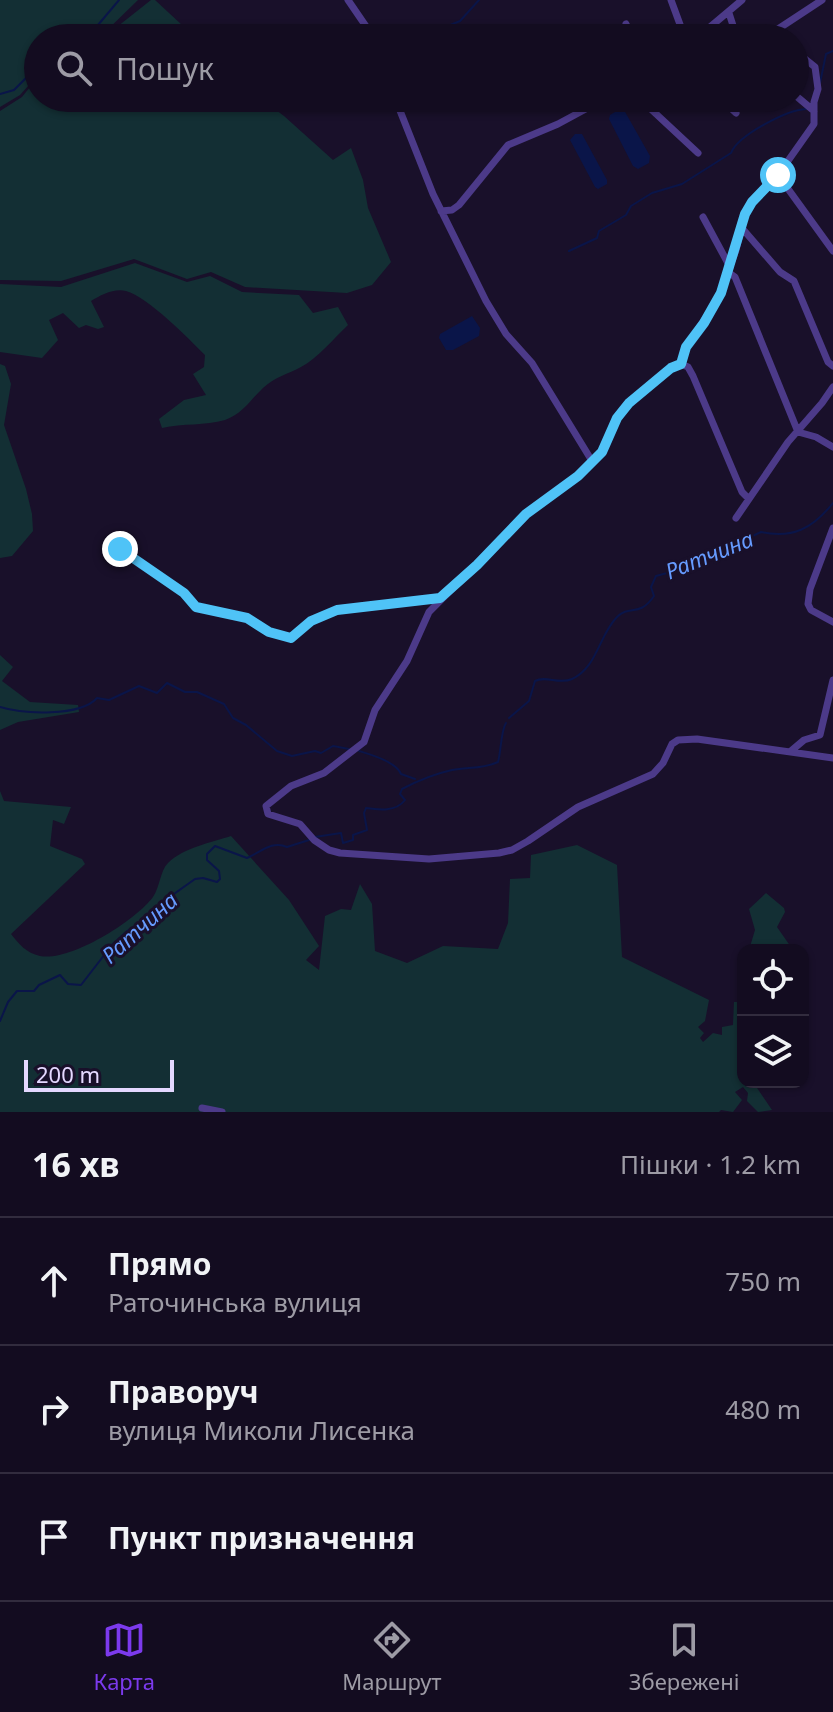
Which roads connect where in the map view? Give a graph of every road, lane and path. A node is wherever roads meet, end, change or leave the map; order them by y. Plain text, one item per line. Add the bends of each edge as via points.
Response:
1 (348, 0) edge
2 (671, 0) edge
3 (742, 0) edge
4 (822, 0) edge
5 (729, 7) edge
6 (364, 24) edge
7 (680, 24) edge
8 (711, 24) edge
9 (786, 24) edge
10 (809, 62) edge
11 (809, 107) joint
12 (401, 112) edge
13 (580, 112) edge
14 (654, 112) edge
15 (698, 153) dead end
16 (778, 175) junction
17 (441, 211) junction
18 (703, 217) dead end
19 (741, 227) junction
20 (833, 251) edge
21 (729, 270) junction
22 (681, 364) junction
23 (833, 366) edge
24 (833, 387) edge
25 (798, 432) junction
26 (833, 447) edge
27 (592, 461) junction
28 (749, 499) junction
29 (736, 518) dead end
30 (833, 528) edge
31 (120, 549) dead end
32 (440, 598) junction
33 (833, 622) edge
34 (833, 680) edge
35 (791, 751) junction
36 (833, 758) edge
37 (202, 1108) dead end
38 (222, 1112) edge

1 - 6 street
2 - 7 street
3 - 5 street
4 - 9 street
5 - 8 street
10 - 11 street via 815,67 818,89
11 - 16 street via 814,124
12 - 17 street
13 - 17 street via 508,145 459,205
14 - 15 street
16 - 19 street via 752,202
16 - 20 street
17 - 27 street via 490,308 532,363
18 - 21 street
19 - 21 street
19 - 23 street via 794,281
21 - 22 street
21 - 25 street
22 - 27 street via 629,403
22 - 28 street via 693,376
24 - 25 street
25 - 26 street
25 - 28 street
27 - 32 street via 526,514
28 - 29 street
30 - 33 street via 808,598 811,610
31 - 32 street via 196,607 247,618 287,638 337,610
32 - 35 street via 380,700 364,742 324,773 291,786 266,806 268,814 305,828 314,840 340,853 429,859 499,853 528,841 578,807 653,774 678,740
34 - 35 street via 820,735
35 - 36 street
37 - 38 street

